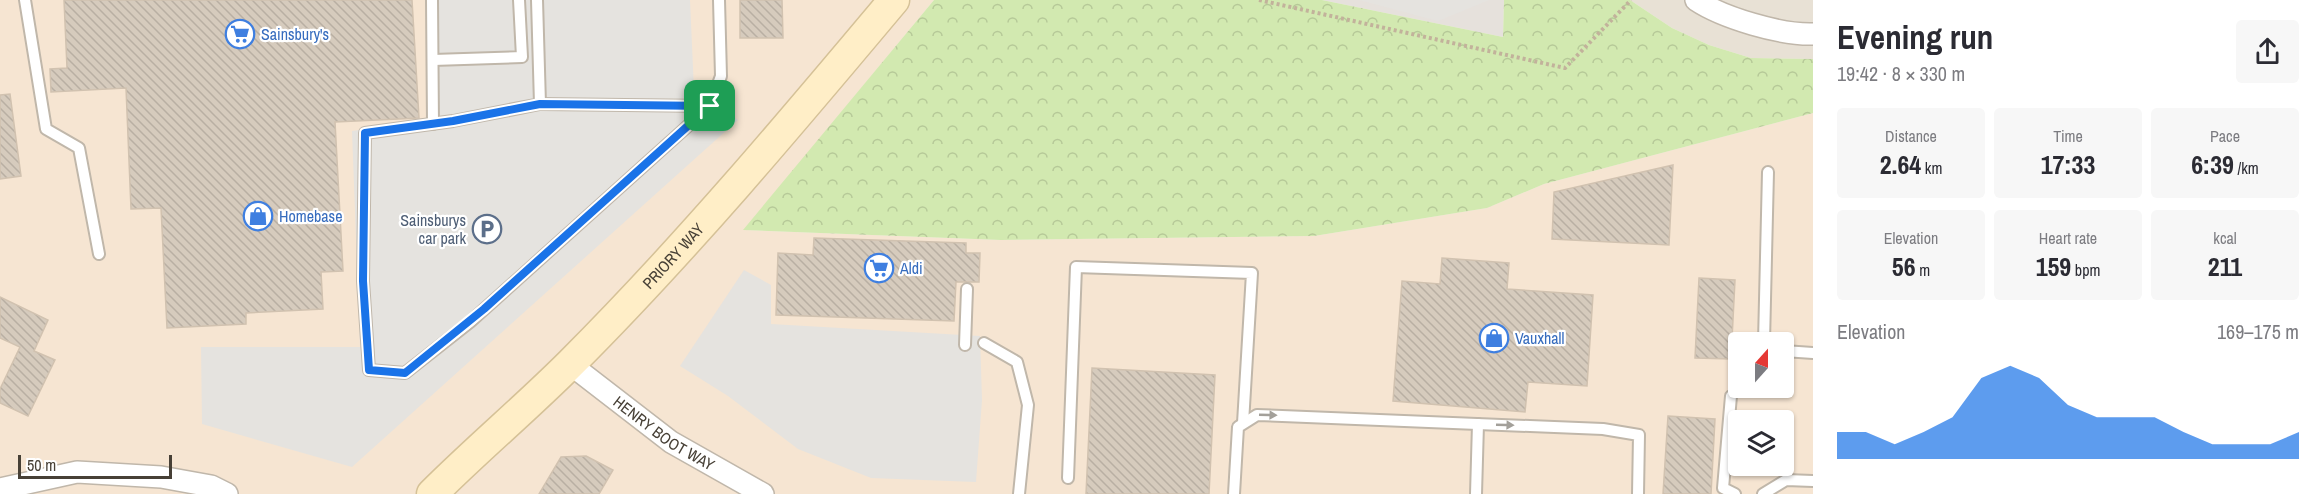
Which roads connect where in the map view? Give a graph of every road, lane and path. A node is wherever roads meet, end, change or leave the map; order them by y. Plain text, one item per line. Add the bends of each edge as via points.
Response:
1 (26, 0) edge
2 (432, 0) edge
3 (519, 0) edge
4 (537, 0) edge
5 (719, 0) edge
6 (894, 0) edge
7 (1259, 0) edge
8 (1631, 0) edge
9 (1696, 0) edge
10 (1813, 34) edge
11 (433, 60) junction
12 (540, 104) junction
13 (710, 106) junction
14 (433, 124) junction
15 (1768, 172) dead end
16 (99, 254) dead end
17 (967, 289) dead end
18 (1764, 332) edge
19 (984, 343) dead end
20 (965, 345) dead end
21 (1794, 352) edge
22 (1813, 353) edge
23 (570, 364) junction
24 (1731, 398) edge
25 (1243, 423) junction
26 (1478, 424) junction
27 (1068, 478) dead end
28 (1813, 482) edge
29 (0, 489) edge
30 (1723, 491) edge
31 (756, 493) edge
32 (227, 494) edge
33 (432, 494) edge
34 (1018, 494) edge
35 (1234, 494) edge
36 (1476, 494) edge
37 (1638, 494) edge
38 (1735, 494) edge
39 (1763, 494) edge

1 - 16 lane via 46,129 79,148
2 - 11 lane
3 - 11 lane via 522,57
4 - 12 lane
5 - 13 lane via 721,76
6 - 23 street, PRIORY WAY via 820,91
7 - 8 path via 1565,68
9 - 10 street via 1710,9 1795,35
11 - 14 lane
12 - 13 lane
12 - 14 lane
13 - 14 lane via 484,309 405,373 369,370 363,281 365,133
15 - 18 lane
17 - 20 lane
19 - 34 lane via 1017,362 1028,405
21 - 22 lane
23 - 31 street, HENRY BOOT WAY via 671,442
23 - 33 street, PRIORY WAY
24 - 30 lane
25 -> 26 lane via 1257,415
25 - 27 lane via 1252,273 1076,267
25 - 35 lane via 1238,427
26 - 36 lane
26 -> 37 lane via 1603,429 1639,435
28 - 39 lane via 1786,480
29 - 32 street via 77,472 161,477 211,486
30 - 38 lane

